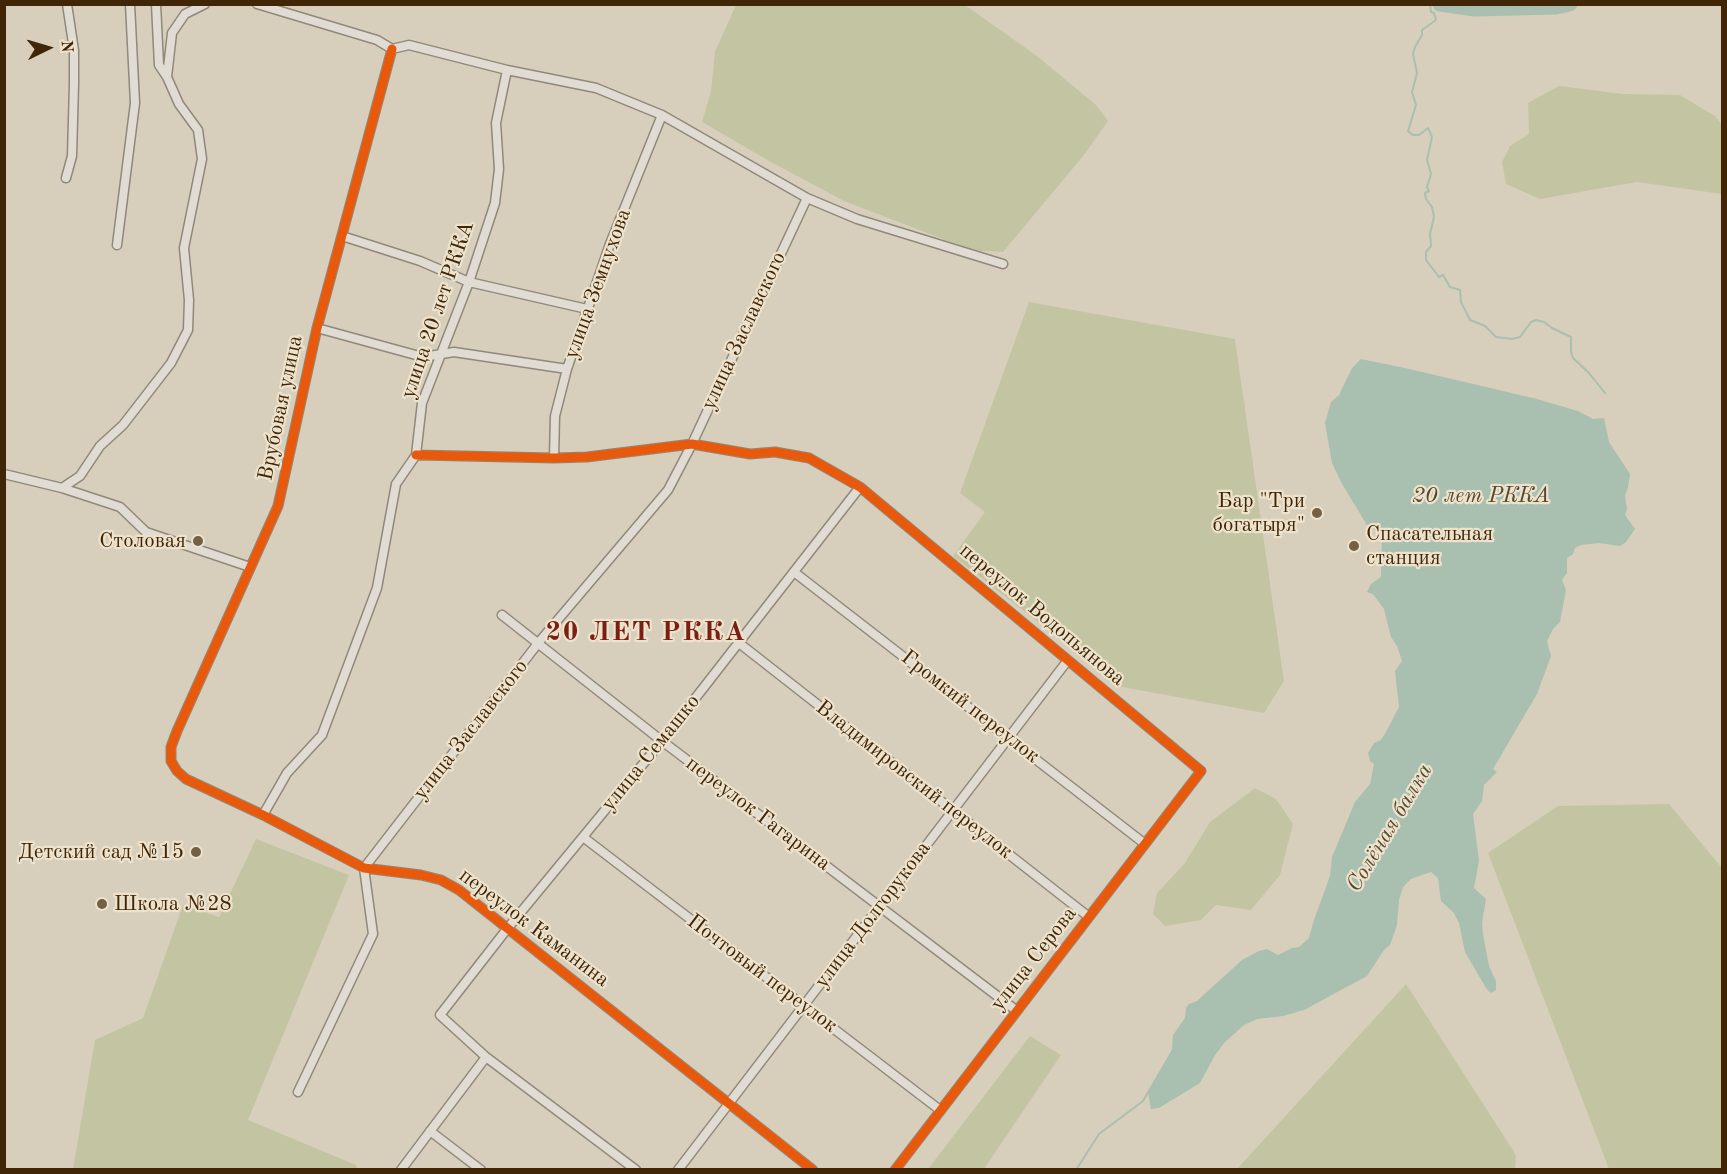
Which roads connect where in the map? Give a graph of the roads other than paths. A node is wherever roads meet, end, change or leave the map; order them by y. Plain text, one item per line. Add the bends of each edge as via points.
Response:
1 (68, 4) edge
2 (130, 4) edge
3 (156, 4) edge
4 (205, 4) edge
5 (256, 4) edge
6 (392, 49) junction
7 (507, 70) junction
8 (167, 77) junction
9 (662, 116) junction
10 (66, 178) dead end
11 (807, 198) junction
12 (342, 236) junction
13 (117, 245) dead end
14 (1004, 264) dead end
15 (469, 282) junction
16 (587, 309) junction
17 (317, 328) junction
18 (439, 355) junction
19 (567, 369) junction
20 (692, 444) junction
21 (416, 455) junction
22 (554, 458) junction
23 (4, 474) edge
24 (860, 487) junction
25 (62, 488) junction
26 (250, 567) junction
27 (794, 572) junction
28 (502, 615) dead end
29 (539, 642) junction
30 (739, 642) junction
31 (1068, 660) junction
32 (1009, 737) junction
33 (662, 741) junction
34 (171, 761) joint
35 (1202, 771) joint
36 (953, 810) junction
37 (263, 815) junction
38 (583, 837) junction
39 (1145, 844) junction
40 (364, 868) junction
41 (880, 906) junction
42 (1089, 917) junction
43 (507, 929) junction
44 (804, 1006) junction
45 (1017, 1011) junction
46 (486, 1057) junction
47 (298, 1092) dead end
48 (729, 1103) junction
49 (940, 1110) junction
50 (430, 1131) junction
51 (401, 1170) edge
52 (481, 1170) edge
53 (636, 1170) edge
54 (678, 1170) edge
55 (813, 1170) edge
56 (895, 1170) edge

1 - 10 street via 74,84 72,156
2 - 13 street via 135,103
3 - 8 street via 159,65
4 - 8 street via 185,14 172,33
5 - 6 street via 377,40
6 - 7 street via 409,45
6 - 12 street, Врубовая улица
7 - 9 street via 596,88
7 - 15 street, улица 20 лет РККА via 496,123 499,169 495,203
8 - 25 street via 179,104 198,130 202,159 184,248 188,330 171,363 123,425 100,446 80,476
9 - 11 street
9 - 16 street, улица Земнухова
11 - 14 street via 857,219
11 - 20 street, улица Заславского
12 - 15 street via 420,261
12 - 17 street, Врубовая улица
15 - 16 street
15 - 18 street, улица 20 лет РККА
16 - 19 street, улица Земнухова
17 - 18 street via 423,357
17 - 26 street, Врубовая улица via 279,506
18 - 19 street via 454,352
18 - 21 street, улица 20 лет РККА via 422,403
19 - 22 street, улица Земнухова via 555,416
20 - 22 street, переулок Водопьянова
20 - 24 street, переулок Водопьянова via 750,454 775,452 809,458
20 - 29 street, улица Заславского via 668,490
21 - 22 street, переулок Водопьянова
21 - 37 street, улица 20 лет РККА via 396,484 377,588 322,735 288,773
23 - 25 street
24 - 27 street, улица Семашко
24 - 31 street, переулок Водопьянова
25 - 26 street via 120,507 146,532
26 - 34 street, Врубовая улица via 177,731
27 - 30 street, улица Семашко
27 - 32 street, Громкий переулок
28 - 29 street, переулок Гагарина
29 - 33 street, переулок Гагарина
29 - 40 street, улица Заславского
30 - 33 street, улица Семашко
30 - 36 street, Владимировский переулок
31 - 32 street, улица Долгорукова
31 - 35 street, переулок Водопьянова
32 - 36 street, улица Долгорукова
32 - 39 street, Громкий переулок
33 - 38 street, улица Семашко
33 - 41 street, переулок Гагарина
34 - 37 street, переулок Каманина via 186,778
35 - 39 street, улица Серова
36 - 41 street, улица Долгорукова
36 - 42 street, Владимировский переулок
37 - 40 street, переулок Каманина
38 - 43 street, улица Семашко
38 - 44 street, Почтовый переулок
39 - 42 street, улица Серова
40 - 43 street, переулок Каманина via 441,880
40 - 47 street via 373,934
41 - 44 street, улица Долгорукова
41 - 45 street, переулок Гагарина
42 - 45 street, улица Серова
43 - 46 street, улица Семашко via 440,1015
43 - 48 street, переулок Каманина
44 - 48 street, улица Долгорукова
44 - 49 street, Почтовый переулок
45 - 49 street, улица Серова
46 - 50 street
46 - 53 street
48 - 54 street, улица Долгорукова
48 - 55 street, переулок Каманина
49 - 56 street, улица Серова
50 - 51 street
50 - 52 street

